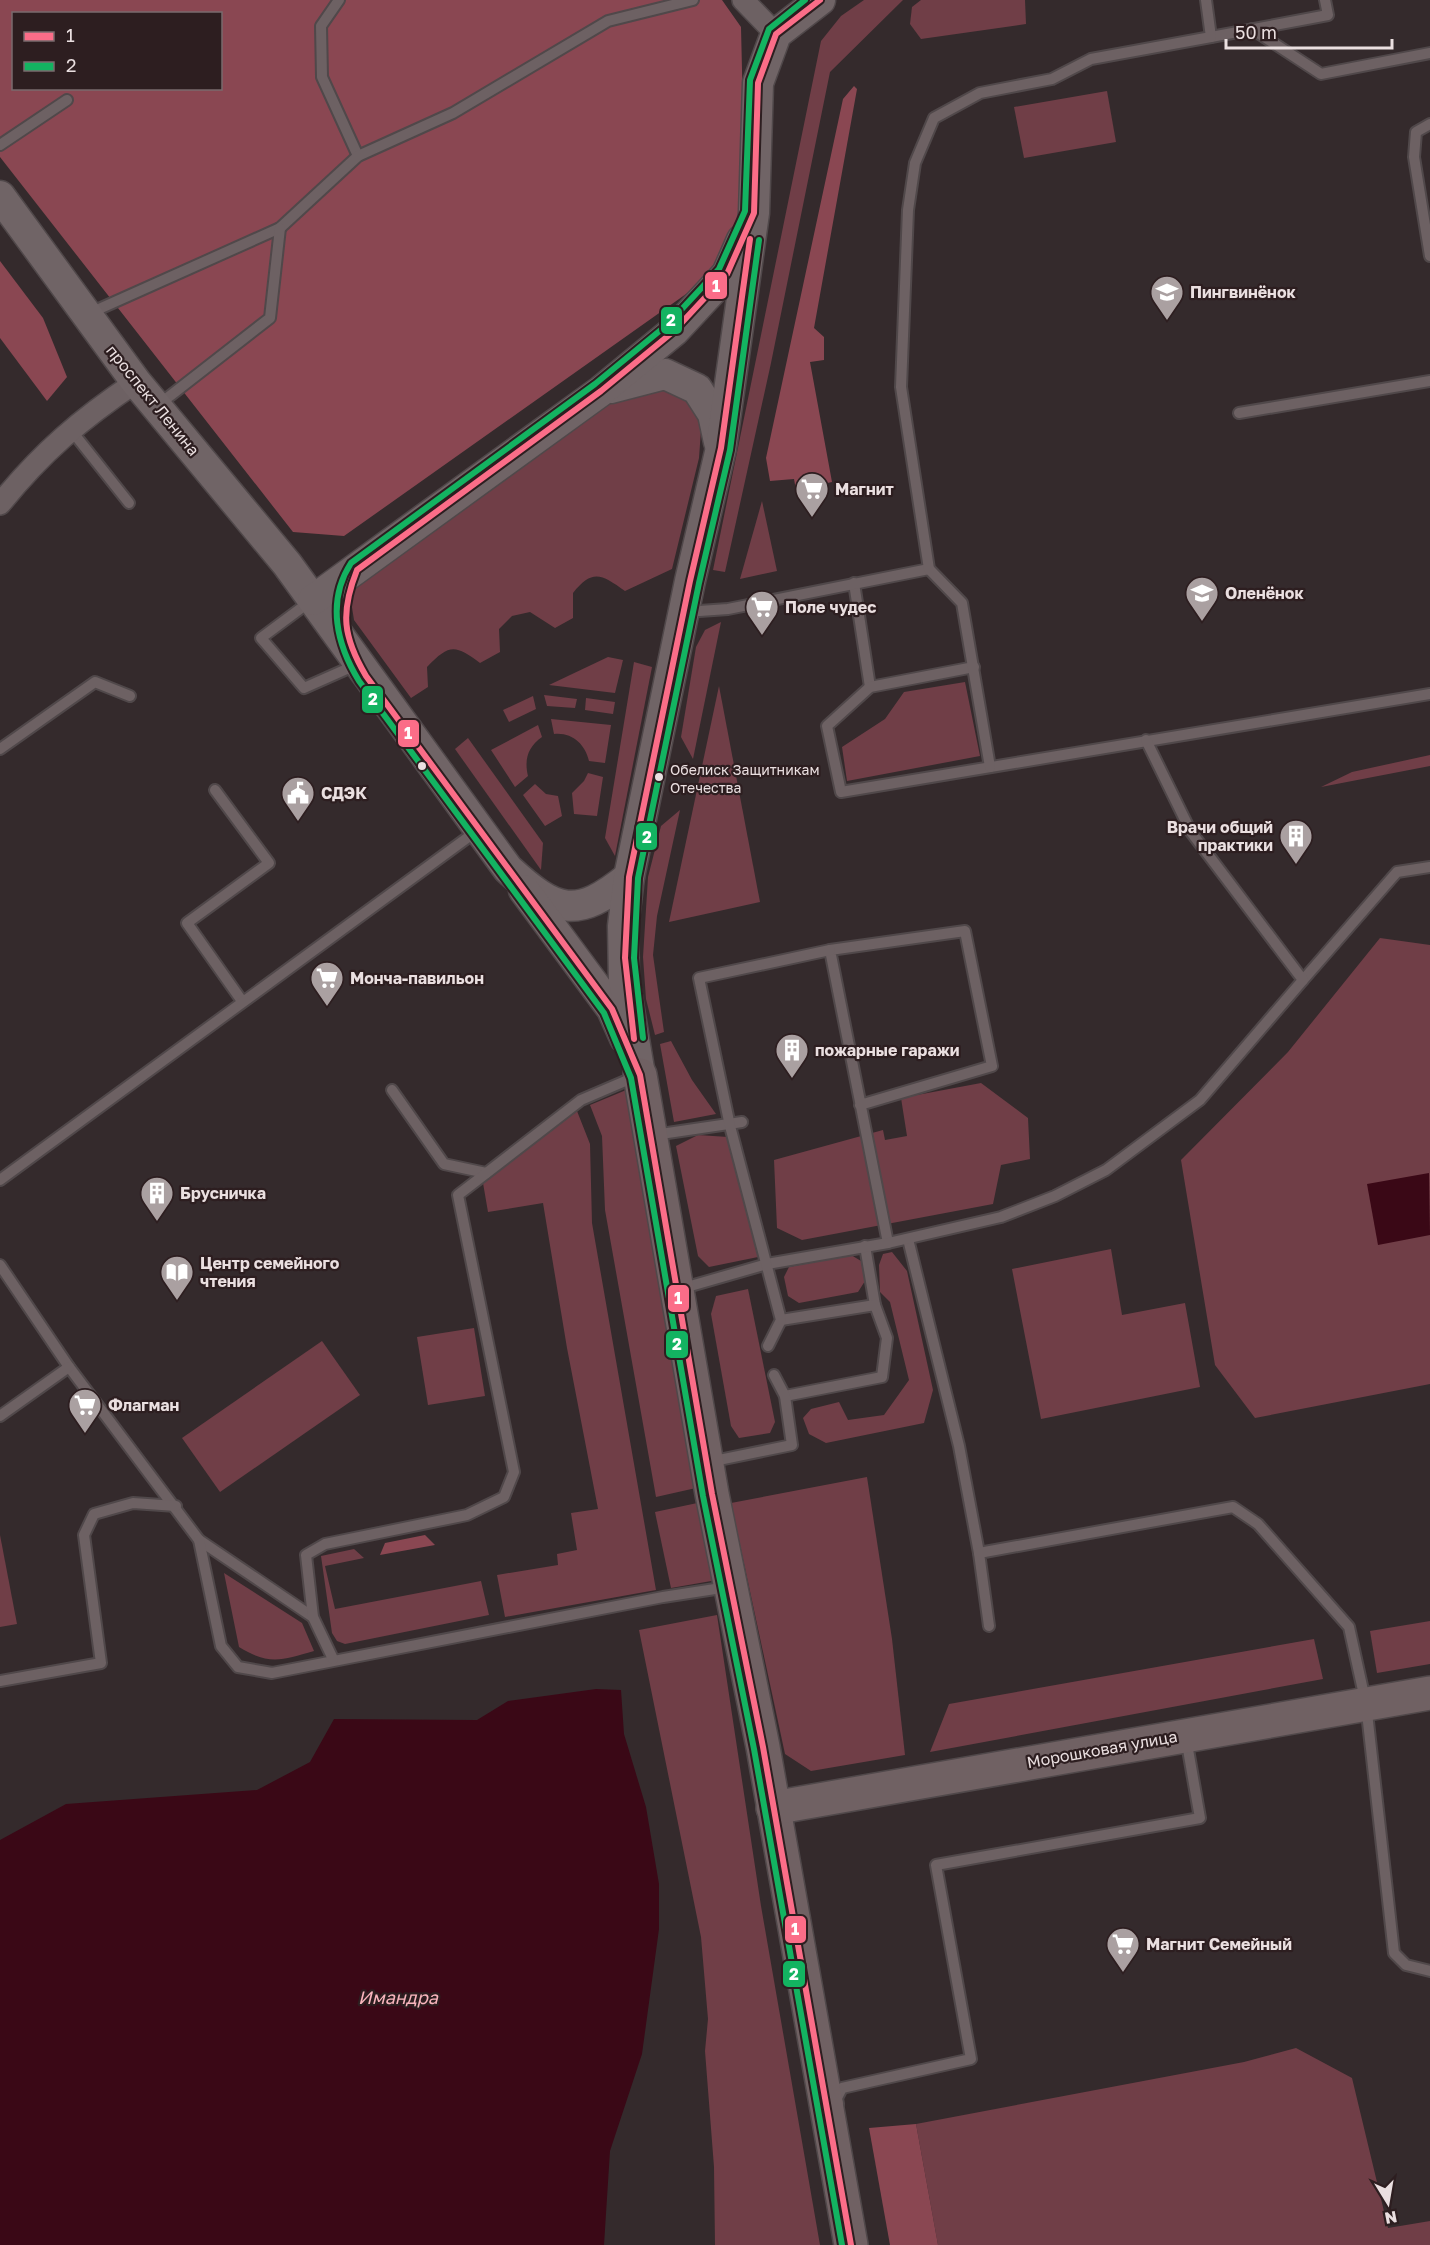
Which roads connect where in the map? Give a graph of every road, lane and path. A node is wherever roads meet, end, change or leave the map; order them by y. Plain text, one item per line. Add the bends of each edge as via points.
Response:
1 (339, 0) edge
2 (693, 0) edge
3 (743, 0) edge
4 (820, 0) edge
5 (1206, 0) edge
6 (1325, 0) edge
7 (1252, 29) junction
8 (776, 34) junction
9 (1211, 37) junction
10 (1430, 53) edge
11 (67, 100) dead end
12 (1430, 124) edge
13 (0, 145) edge
14 (358, 156) junction
15 (0, 196) edge
16 (754, 213) junction
17 (280, 228) junction
18 (1430, 256) edge
19 (86, 316) junction
20 (1430, 381) edge
21 (136, 382) junction
22 (601, 391) junction
23 (156, 406) junction
24 (1239, 413) dead end
25 (71, 430) junction
26 (721, 448) junction
27 (129, 503) dead end
28 (0, 504) edge
29 (262, 532) junction
30 (929, 569) junction
31 (357, 570) junction
32 (854, 583) junction
33 (313, 600) junction
34 (684, 612) junction
35 (355, 658) junction
36 (974, 667) junction
37 (870, 687) junction
38 (1430, 694) edge
39 (130, 696) dead end
40 (1146, 740) junction
41 (0, 749) edge
42 (990, 767) junction
43 (214, 790) dead end
44 (480, 828) junction
45 (1430, 867) edge
46 (508, 868) junction
47 (629, 877) junction
48 (830, 950) junction
49 (1303, 980) junction
50 (242, 1000) junction
51 (640, 1075) junction
52 (392, 1090) dead end
53 (860, 1105) junction
54 (742, 1122) dead end
55 (730, 1126) junction
56 (650, 1136) junction
57 (486, 1173) junction
58 (0, 1180) edge
59 (908, 1239) junction
60 (888, 1243) junction
61 (865, 1246) junction
62 (767, 1264) junction
63 (0, 1265) edge
64 (677, 1290) junction
65 (875, 1305) junction
66 (782, 1320) junction
67 (768, 1346) dead end
68 (69, 1367) junction
69 (774, 1375) dead end
70 (786, 1396) junction
71 (0, 1416) edge
72 (706, 1463) junction
73 (176, 1506) junction
74 (199, 1540) junction
75 (979, 1553) junction
76 (731, 1587) junction
77 (313, 1617) junction
78 (989, 1626) dead end
79 (333, 1659) junction
80 (0, 1681) edge
81 (1430, 1693) edge
82 (1366, 1704) junction
83 (1185, 1735) junction
84 (773, 1808) junction
85 (1430, 1971) edge
86 (841, 2120) dead end
87 (845, 2141) dead end
88 (840, 2182) junction
89 (851, 2245) edge

1 - 14 lane via 321,26 322,77
2 - 14 lane via 608,21 453,113
3 - 8 street
4 - 8 main road
5 - 9 lane
6 - 7 lane via 1328,15
7 - 9 lane
7 - 10 lane via 1321,74
8 - 16 main road via 758,83
9 - 30 lane via 1091,59 1052,80 980,93 934,118 915,163 908,210 901,387
11 - 13 lane
12 - 18 lane via 1416,132 1414,157
14 - 17 lane
15 - 19 main road, проспект Ленина
16 - 22 main road via 727,273 674,331
16 - 26 main road
17 - 19 lane
17 - 23 lane via 270,318
19 - 21 main road, проспект Ленина
20 - 24 lane
21 - 23 main road, проспект Ленина
21 - 25 street
22 - 26 main road via 665,374 697,388 713,414
22 - 31 main road
23 - 29 main road, проспект Ленина
25 - 27 lane
25 - 28 street via 26,472
26 - 34 main road
29 - 31 main road via 294,558 319,568
29 - 33 main road, проспект Ленина
30 - 32 lane
30 - 36 lane via 962,603
31 - 33 main road
31 - 35 main road via 346,594 343,614
32 - 34 lane via 728,609
32 - 37 lane
33 - 35 main road, проспект Ленина
33 - 35 lane via 261,638 304,688
34 - 47 main road
35 - 44 main road, проспект Ленина
36 - 37 lane
36 - 42 lane
37 - 42 lane via 827,726 841,792
38 - 40 lane
39 - 41 lane via 95,682
40 - 42 lane
40 - 49 lane via 1191,832
43 - 50 lane via 269,863 187,923
44 - 46 main road, проспект Ленина
44 - 50 lane
45 - 49 lane via 1397,872
46 - 47 main road via 527,886 558,905 579,907 598,901
46 - 51 main road via 612,1009
47 - 51 main road via 623,926 624,981
48 - 53 lane
48 - 53 lane via 964,931 992,1066
48 - 55 lane via 699,978
49 - 59 lane via 1200,1100 1106,1170 1001,1217
50 - 58 lane
51 - 56 main road
51 - 57 lane via 581,1100
52 - 57 lane via 444,1164
53 - 60 lane
54 - 55 lane
55 - 56 lane
55 - 62 lane
56 - 64 main road
57 - 77 lane via 458,1195 514,1472 504,1497 467,1515 325,1544 306,1555
59 - 60 lane
59 - 75 lane via 959,1446
60 - 61 lane
61 - 62 lane
61 - 65 lane
62 - 64 lane
62 - 66 lane
63 - 68 lane
64 - 72 main road
65 - 66 lane
65 - 70 lane via 887,1338 882,1377
66 - 67 lane
68 - 71 lane
68 - 73 lane
69 - 70 lane
70 - 72 lane via 792,1445
72 - 76 main road
73 - 74 lane
73 - 80 lane via 133,1503 94,1514 84,1535 101,1663
74 - 77 lane
74 - 79 lane via 221,1646 238,1667 272,1673
75 - 78 lane
75 - 82 lane via 1233,1507 1258,1524 1349,1627
76 - 79 lane via 663,1596
76 - 84 main road
77 - 79 lane
81 - 82 main road, Морошковая улица
82 - 83 main road, Морошковая улица
82 - 85 lane via 1394,1953 1406,1965
83 - 84 main road, Морошковая улица
83 - 86 lane via 1200,1818 936,1865 971,2059 842,2088 837,2098
84 - 88 main road
87 - 88 lane
88 - 89 main road

